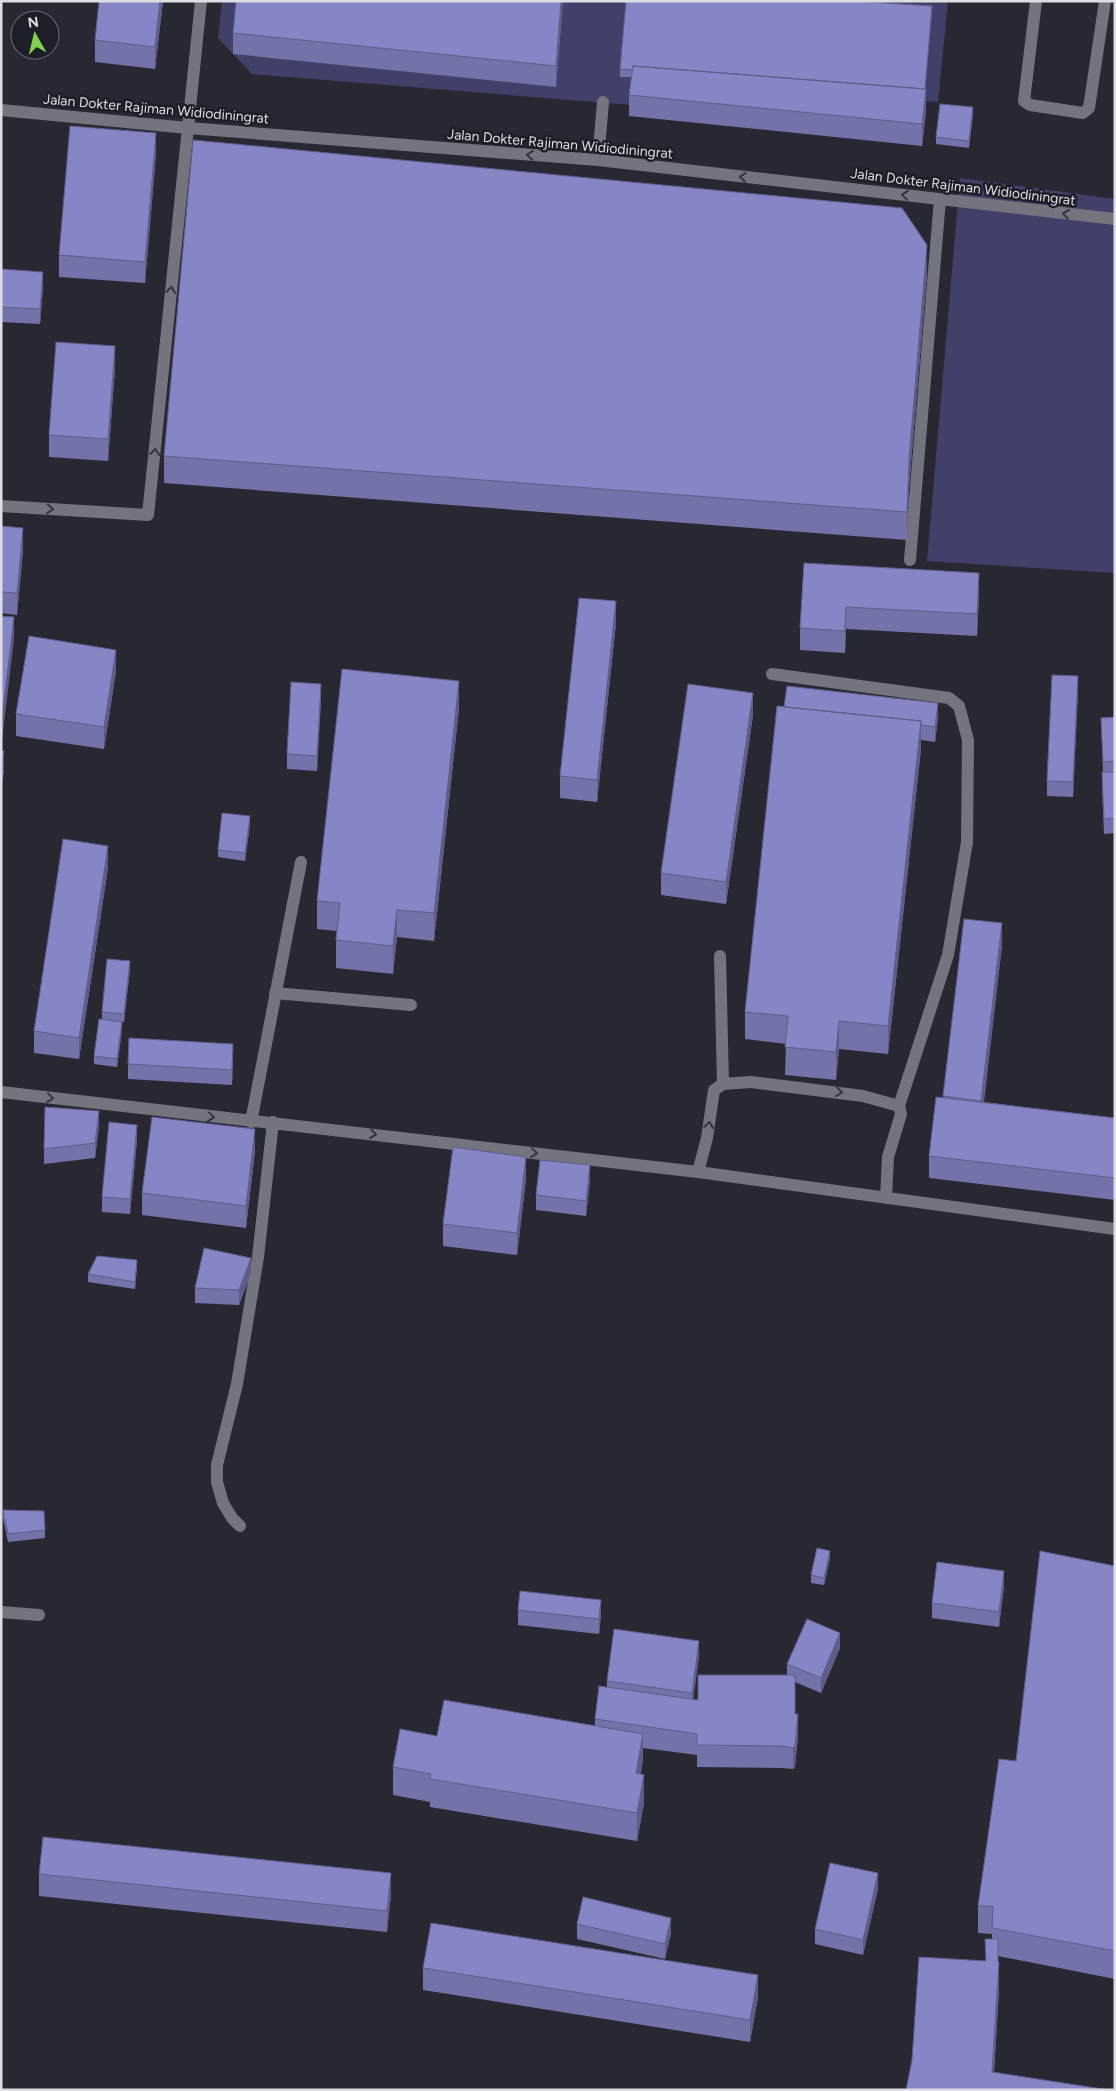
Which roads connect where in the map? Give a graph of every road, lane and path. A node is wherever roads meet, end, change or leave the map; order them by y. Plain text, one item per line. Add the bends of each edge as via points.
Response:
1 (201, 1) edge
2 (1036, 1) edge
3 (1105, 1) edge
4 (603, 102) dead end
5 (1, 110) edge
6 (188, 128) junction
7 (598, 160) junction
8 (940, 199) junction
9 (1115, 219) edge
10 (1, 506) edge
11 (910, 560) dead end
12 (772, 674) dead end
13 (301, 862) dead end
14 (720, 956) dead end
15 (275, 993) junction
16 (411, 1005) dead end
17 (722, 1084) junction
18 (1, 1092) edge
19 (899, 1106) junction
20 (251, 1122) junction
21 (273, 1122) junction
22 (698, 1172) junction
23 (886, 1198) junction
24 (1115, 1229) edge
25 (240, 1526) dead end
26 (1, 1612) edge
27 (39, 1615) dead end

1 - 6 street
2 - 3 street via 1024,101 1030,105 1083,113 1089,108
4 - 7 street
5 - 6 street, Jalan Dokter Rajiman Widiodiningrat
7 -> 6 street, Jalan Dokter Rajiman Widiodiningrat
10 -> 6 street via 148,515
8 -> 7 street, Jalan Dokter Rajiman Widiodiningrat
9 -> 8 street, Jalan Dokter Rajiman Widiodiningrat
8 - 11 street
12 - 19 street via 948,698 959,706 968,740 966,842 948,955
13 - 15 street
14 - 17 street
15 - 16 street
15 - 20 street
17 -> 19 street via 751,1082 863,1096
22 -> 17 street via 714,1090
18 -> 20 street
19 - 23 street via 902,1114 888,1157
20 - 21 street
21 -> 22 street
21 - 25 street via 258,1257 237,1384 217,1465 223,1503
22 - 23 street
23 - 24 street
26 - 27 street

